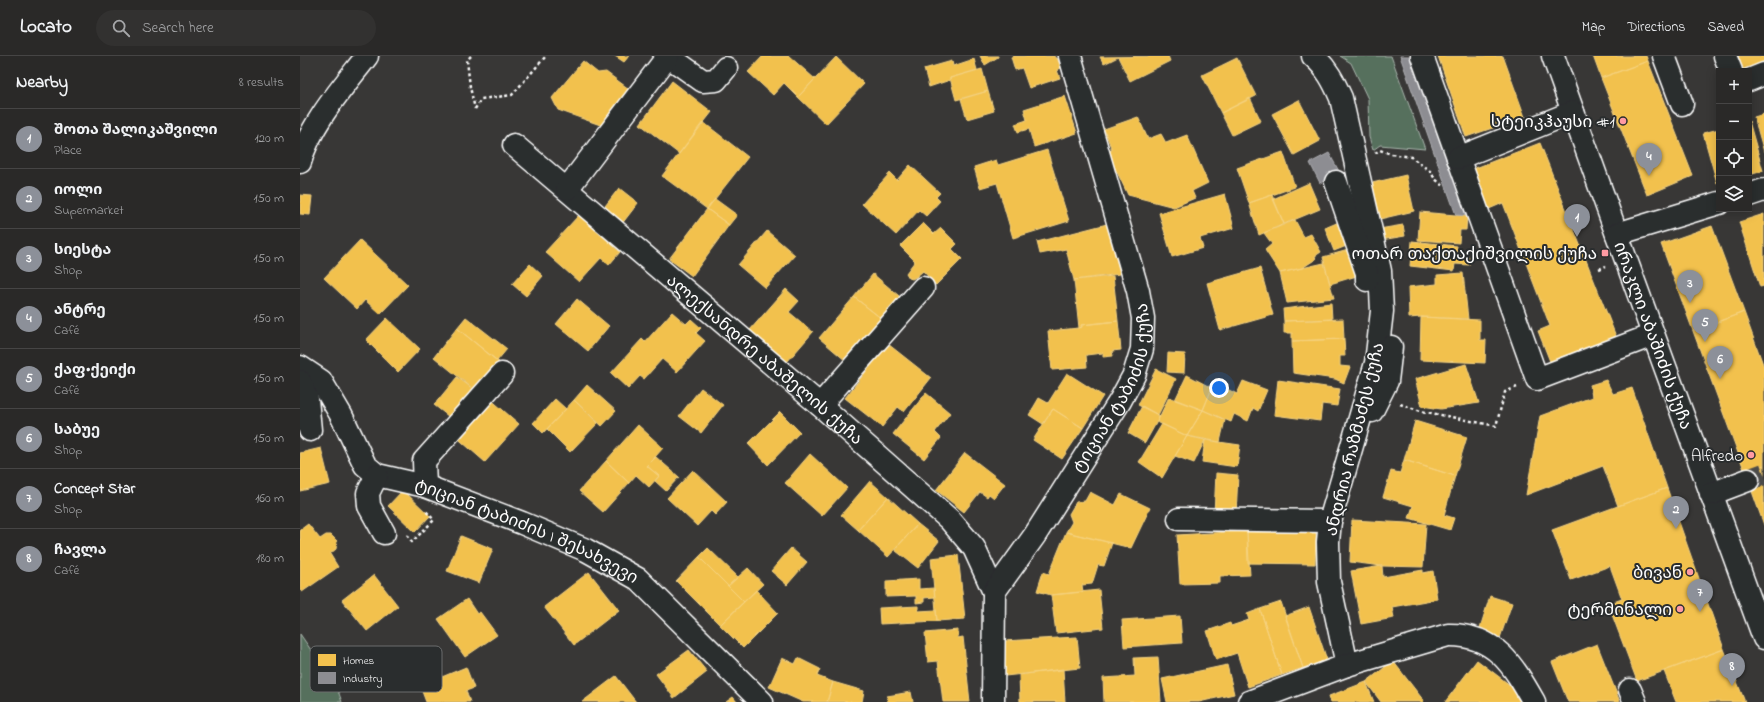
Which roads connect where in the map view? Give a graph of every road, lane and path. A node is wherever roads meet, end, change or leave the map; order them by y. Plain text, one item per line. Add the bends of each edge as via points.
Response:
1 (367, 56) edge
2 (471, 56) edge
3 (546, 56) edge
4 (668, 56) edge
5 (1070, 56) edge
6 (1313, 56) edge
7 (1422, 56) edge
8 (1553, 56) edge
9 (1664, 56) edge
10 (1725, 56) edge
11 (726, 68) dead end
12 (1730, 68) edge
13 (1764, 74) edge
14 (1752, 79) edge
15 (1682, 104) dead end
16 (1573, 112) junction
17 (514, 145) dead end
18 (1380, 150) dead end
19 (1458, 158) junction
20 (300, 162) edge
21 (1336, 182) dead end
22 (1446, 188) dead end
23 (567, 189) junction
24 (1764, 190) edge
25 (1752, 194) edge
26 (1716, 205) edge
27 (1617, 234) junction
28 (923, 288) dead end
29 (1396, 306) dead end
30 (1653, 335) junction
31 (300, 367) edge
32 (502, 374) dead end
33 (300, 381) edge
34 (1505, 392) dead end
35 (1380, 396) junction
36 (820, 405) junction
37 (1357, 428) junction
38 (310, 430) dead end
39 (377, 475) junction
40 (1748, 480) tunnel mouth
41 (1711, 494) junction
42 (424, 496) junction
43 (1179, 519) dead end
44 (1330, 520) junction
45 (384, 533) dead end
46 (412, 542) dead end
47 (994, 592) junction
48 (1764, 638) edge
49 (1347, 665) junction
50 (762, 702) edge
51 (993, 702) edge
52 (1249, 702) edge
53 (1534, 702) edge

1 - 20 street via 323,115 309,139
2 - 3 path via 467,60 475,109 481,99 512,95
4 - 11 street via 703,81 716,80
4 - 23 street
5 - 47 street, ტიციან ტაბიძის ქუჩა via 1138,291 1143,318 1142,349 1134,375 1120,401 1035,535
6 - 37 street, ანდრია რაზმაძეს ქუჩა via 1332,78 1340,98 1380,271 1382,311 1376,363
7 - 19 street
8 - 16 street, ირაკლი აბაშიძის ქუჩა
9 - 15 street
10 - 12 street
13 - 14 street
16 - 19 street
16 - 27 street, ირაკლი აბაშიძის ქუჩა
17 - 23 street, ალექსანდრე აბაშელის ქუჩა
18 - 22 path via 1411,157 1430,171
19 - 30 street via 1536,378
21 - 37 street via 1367,273 1369,330 1354,421
23 - 36 street, ალექსანდრე აბაშელის ქუჩა
24 - 25 street
26 - 27 street
27 - 30 street, ირაკლი აბაშიძის ქუჩა
28 - 36 street
29 - 35 street via 1387,381
30 - 41 street, ირაკლი აბაშიძის ქუჩა
31 - 39 street, ტიციან ტაბიძის I შესახვევი via 321,381 365,465
32 - 42 street via 424,461
33 - 38 street via 307,399
34 - 35 path via 1496,426 1420,411
35 - 37 street via 1371,413
36 - 47 street, ალექსანდრე აბაშელის ქუჩა via 950,520 974,548
37 - 44 street, ანდრია რაზმაძეს ქუჩა
39 - 42 street, ტიციან ტაბიძის I შესახვევი via 397,481
39 - 45 street via 368,493 369,506
40 - 41 street
41 - 48 street, ირაკლი აბაშიძის ქუჩა
42 - 46 path via 434,520
42 - 50 street, ტიციან ტაბიძის I შესახვევი via 522,523 586,550 638,578
43 - 44 street
44 - 49 street, ანდრია რაზმაძეს ქუჩა via 1329,582
47 - 51 street
49 - 52 street
49 - 53 street via 1448,635 1464,635 1484,643 1504,656 1517,672

